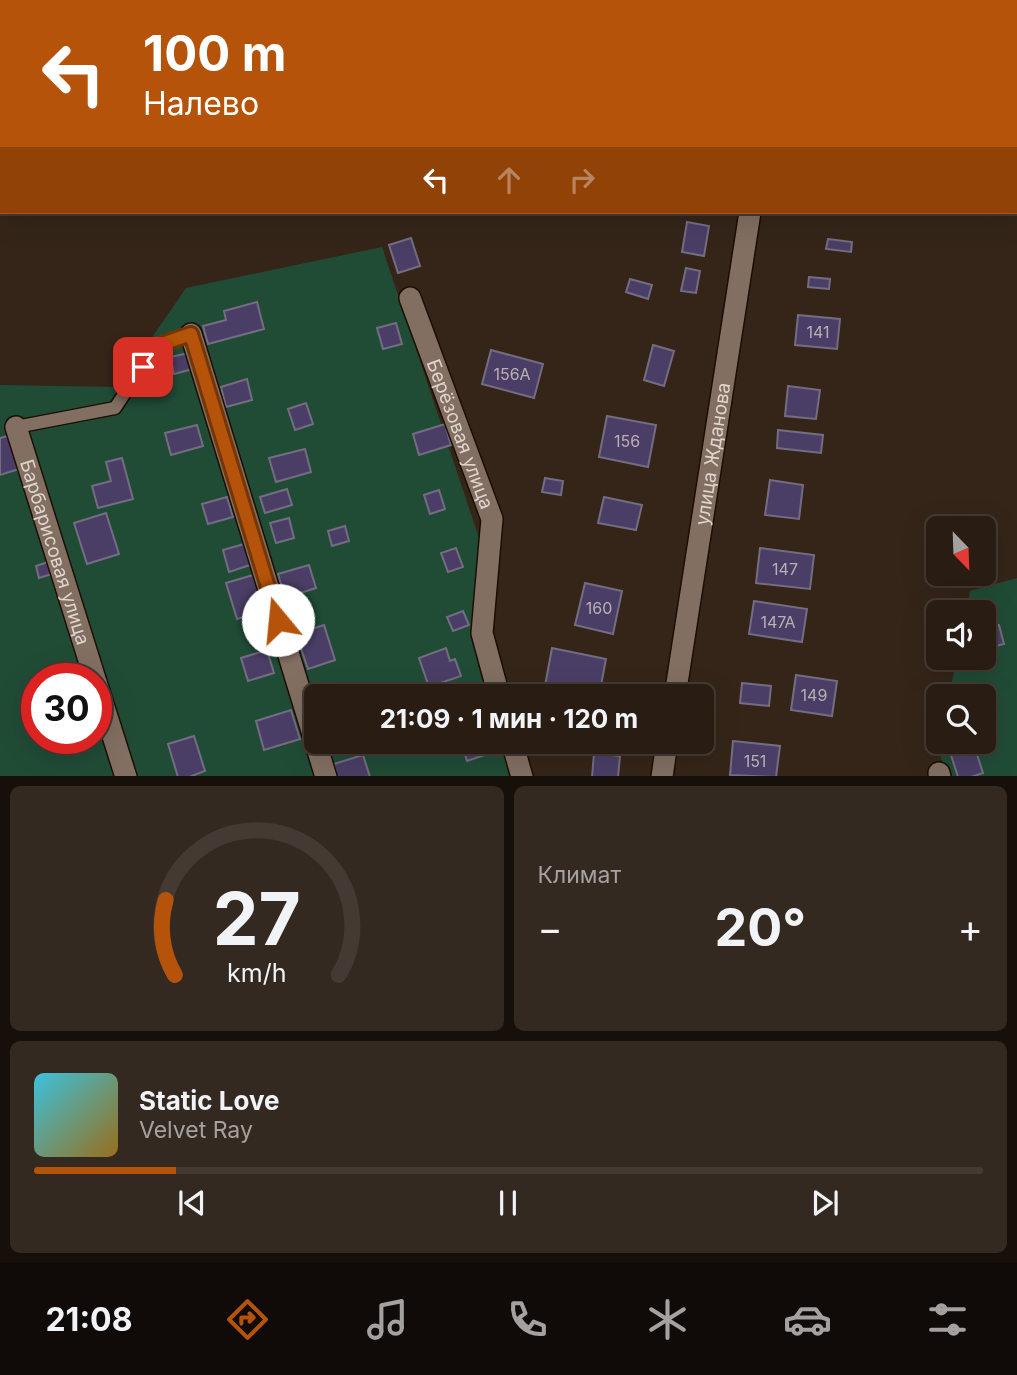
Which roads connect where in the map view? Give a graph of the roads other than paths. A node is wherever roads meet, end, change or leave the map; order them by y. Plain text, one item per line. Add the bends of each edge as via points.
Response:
1 (750, 214) edge
2 (410, 298) dead end
3 (191, 334) joint
4 (16, 427) joint
5 (90, 663) edge
6 (496, 684) edge
7 (676, 684) edge
8 (112, 732) edge
9 (516, 754) edge
10 (665, 754) edge
11 (126, 776) edge
12 (326, 776) edge
13 (522, 776) edge
14 (662, 776) edge

1 - 7 street, улица Жданова
2 - 6 street, Берёзовая улица via 492,519 482,633
3 - 4 lane via 156,346 115,408
3 - 12 street
4 - 5 street, Барбарисовая улица
8 - 11 street, Барбарисовая улица
9 - 13 street
10 - 14 street

